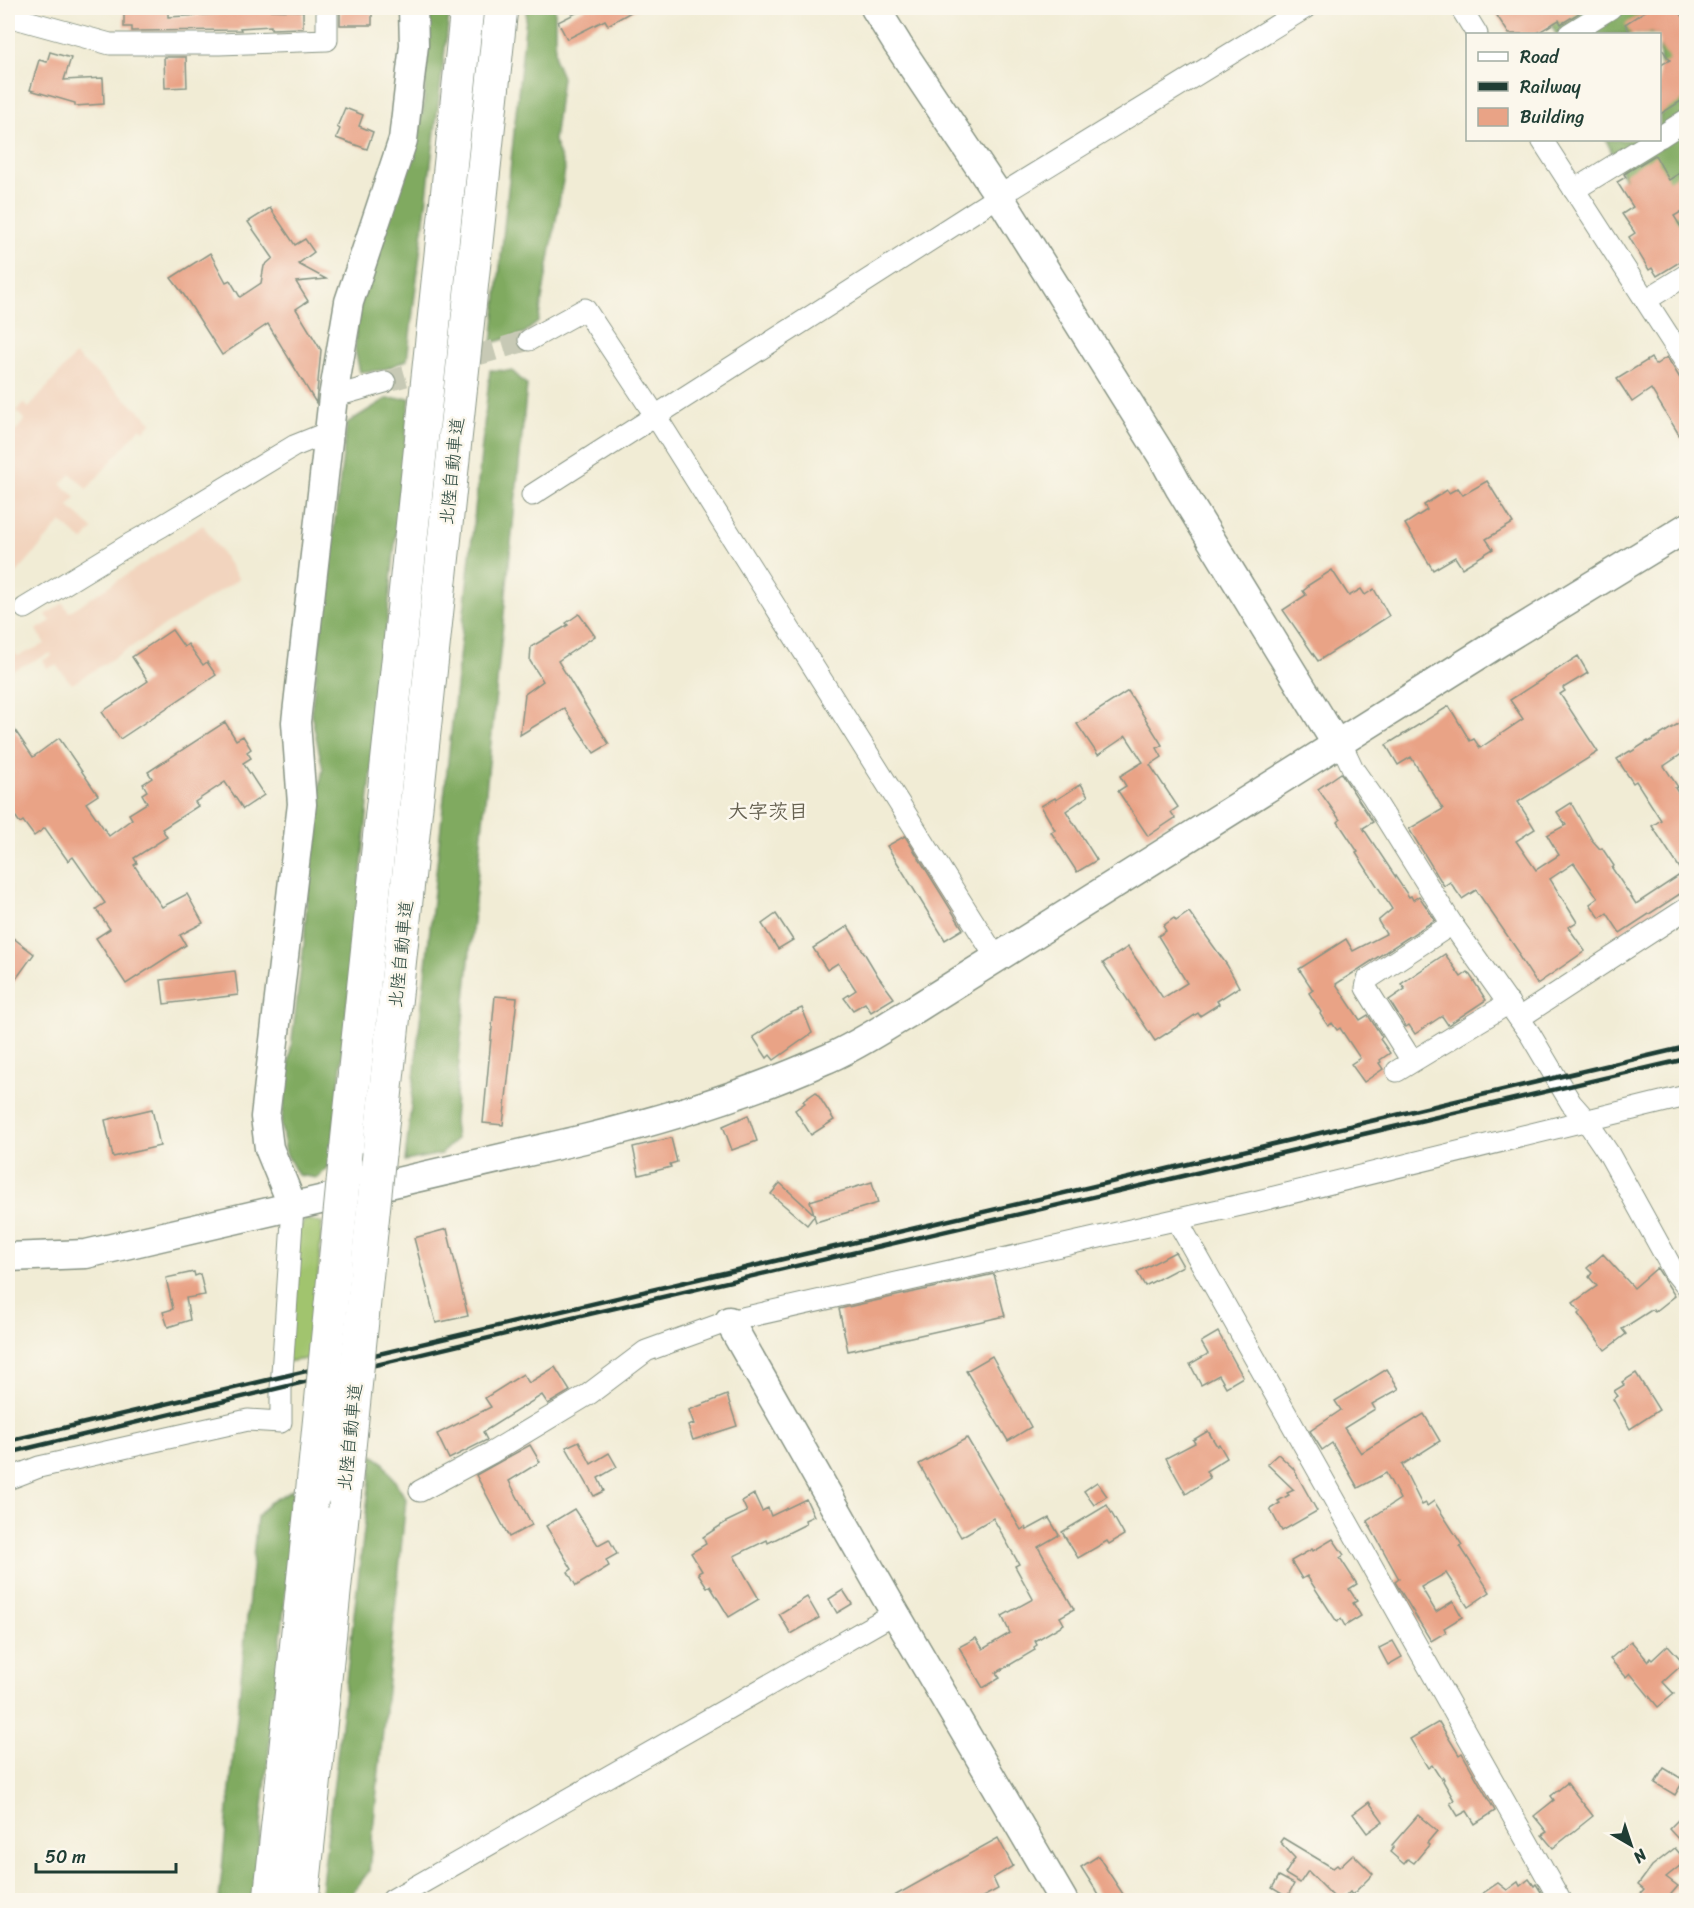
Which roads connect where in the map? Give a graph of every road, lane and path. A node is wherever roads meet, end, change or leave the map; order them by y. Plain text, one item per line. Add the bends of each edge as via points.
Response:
1 (327, 8) edge
2 (413, 8) edge
3 (467, 8) edge
4 (501, 8) edge
5 (875, 8) edge
6 (1305, 8) edge
7 (1461, 8) edge
8 (1611, 8) edge
9 (8, 16) edge
10 (1477, 33) edge
11 (1571, 33) edge
12 (1686, 120) edge
13 (1661, 136) edge
14 (1543, 141) edge
15 (1653, 141) edge
16 (1575, 190) junction
17 (999, 196) junction
18 (1686, 275) edge
19 (1646, 300) junction
20 (529, 340) tunnel mouth
21 (1679, 345) edge
22 (1686, 363) edge
23 (385, 382) tunnel mouth
24 (333, 397) junction
25 (655, 415) junction
26 (329, 432) junction
27 (532, 495) dead end
28 (1686, 528) edge
29 (25, 608) dead end
30 (1336, 745) junction
31 (1686, 909) edge
32 (1452, 924) junction
33 (997, 958) junction
34 (1514, 1011) junction
35 (1686, 1096) edge
36 (1586, 1120) junction
37 (292, 1207) junction
38 (1177, 1220) junction
39 (8, 1257) edge
40 (1686, 1286) edge
41 (729, 1321) junction
42 (8, 1479) edge
43 (420, 1491) dead end
44 (895, 1613) junction
45 (270, 1900) edge
46 (302, 1900) edge
47 (393, 1900) edge
48 (1063, 1900) edge
49 (1560, 1900) edge

1 - 9 street via 327,40 231,43 110,44
2 - 24 street via 414,45 403,140 349,302
3 - 45 highway, 北陸自動車道, bridge
4 - 46 highway, 北陸自動車道, bridge
5 - 17 street
6 - 17 street
7 - 10 street
8 - 11 street
12 - 13 street
14 - 16 street
15 - 16 street
16 - 19 street
17 - 25 street
17 - 30 street
18 - 19 street
19 - 21 street
20 - 25 street via 585,309
21 - 22 street
23 - 24 street
24 - 26 street
25 - 27 street
25 - 33 street
26 - 29 street via 294,446
26 - 37 street via 296,722 302,804 265,1117 269,1148
28 - 30 street
30 - 32 street via 1346,754
30 - 33 street
31 - 34 street
32 - 34 street
32 - 34 street via 1368,979 1366,988 1404,1066
33 - 37 street via 827,1060 736,1096 659,1120
34 - 36 street via 1571,1103
35 - 36 street
36 - 38 street
36 - 40 street
37 - 39 street via 86,1254
37 - 42 street via 281,1422 248,1420 39,1467
38 - 41 street
38 - 49 street
41 - 43 street via 646,1351 589,1394
41 - 44 street
44 - 47 street
44 - 48 street

